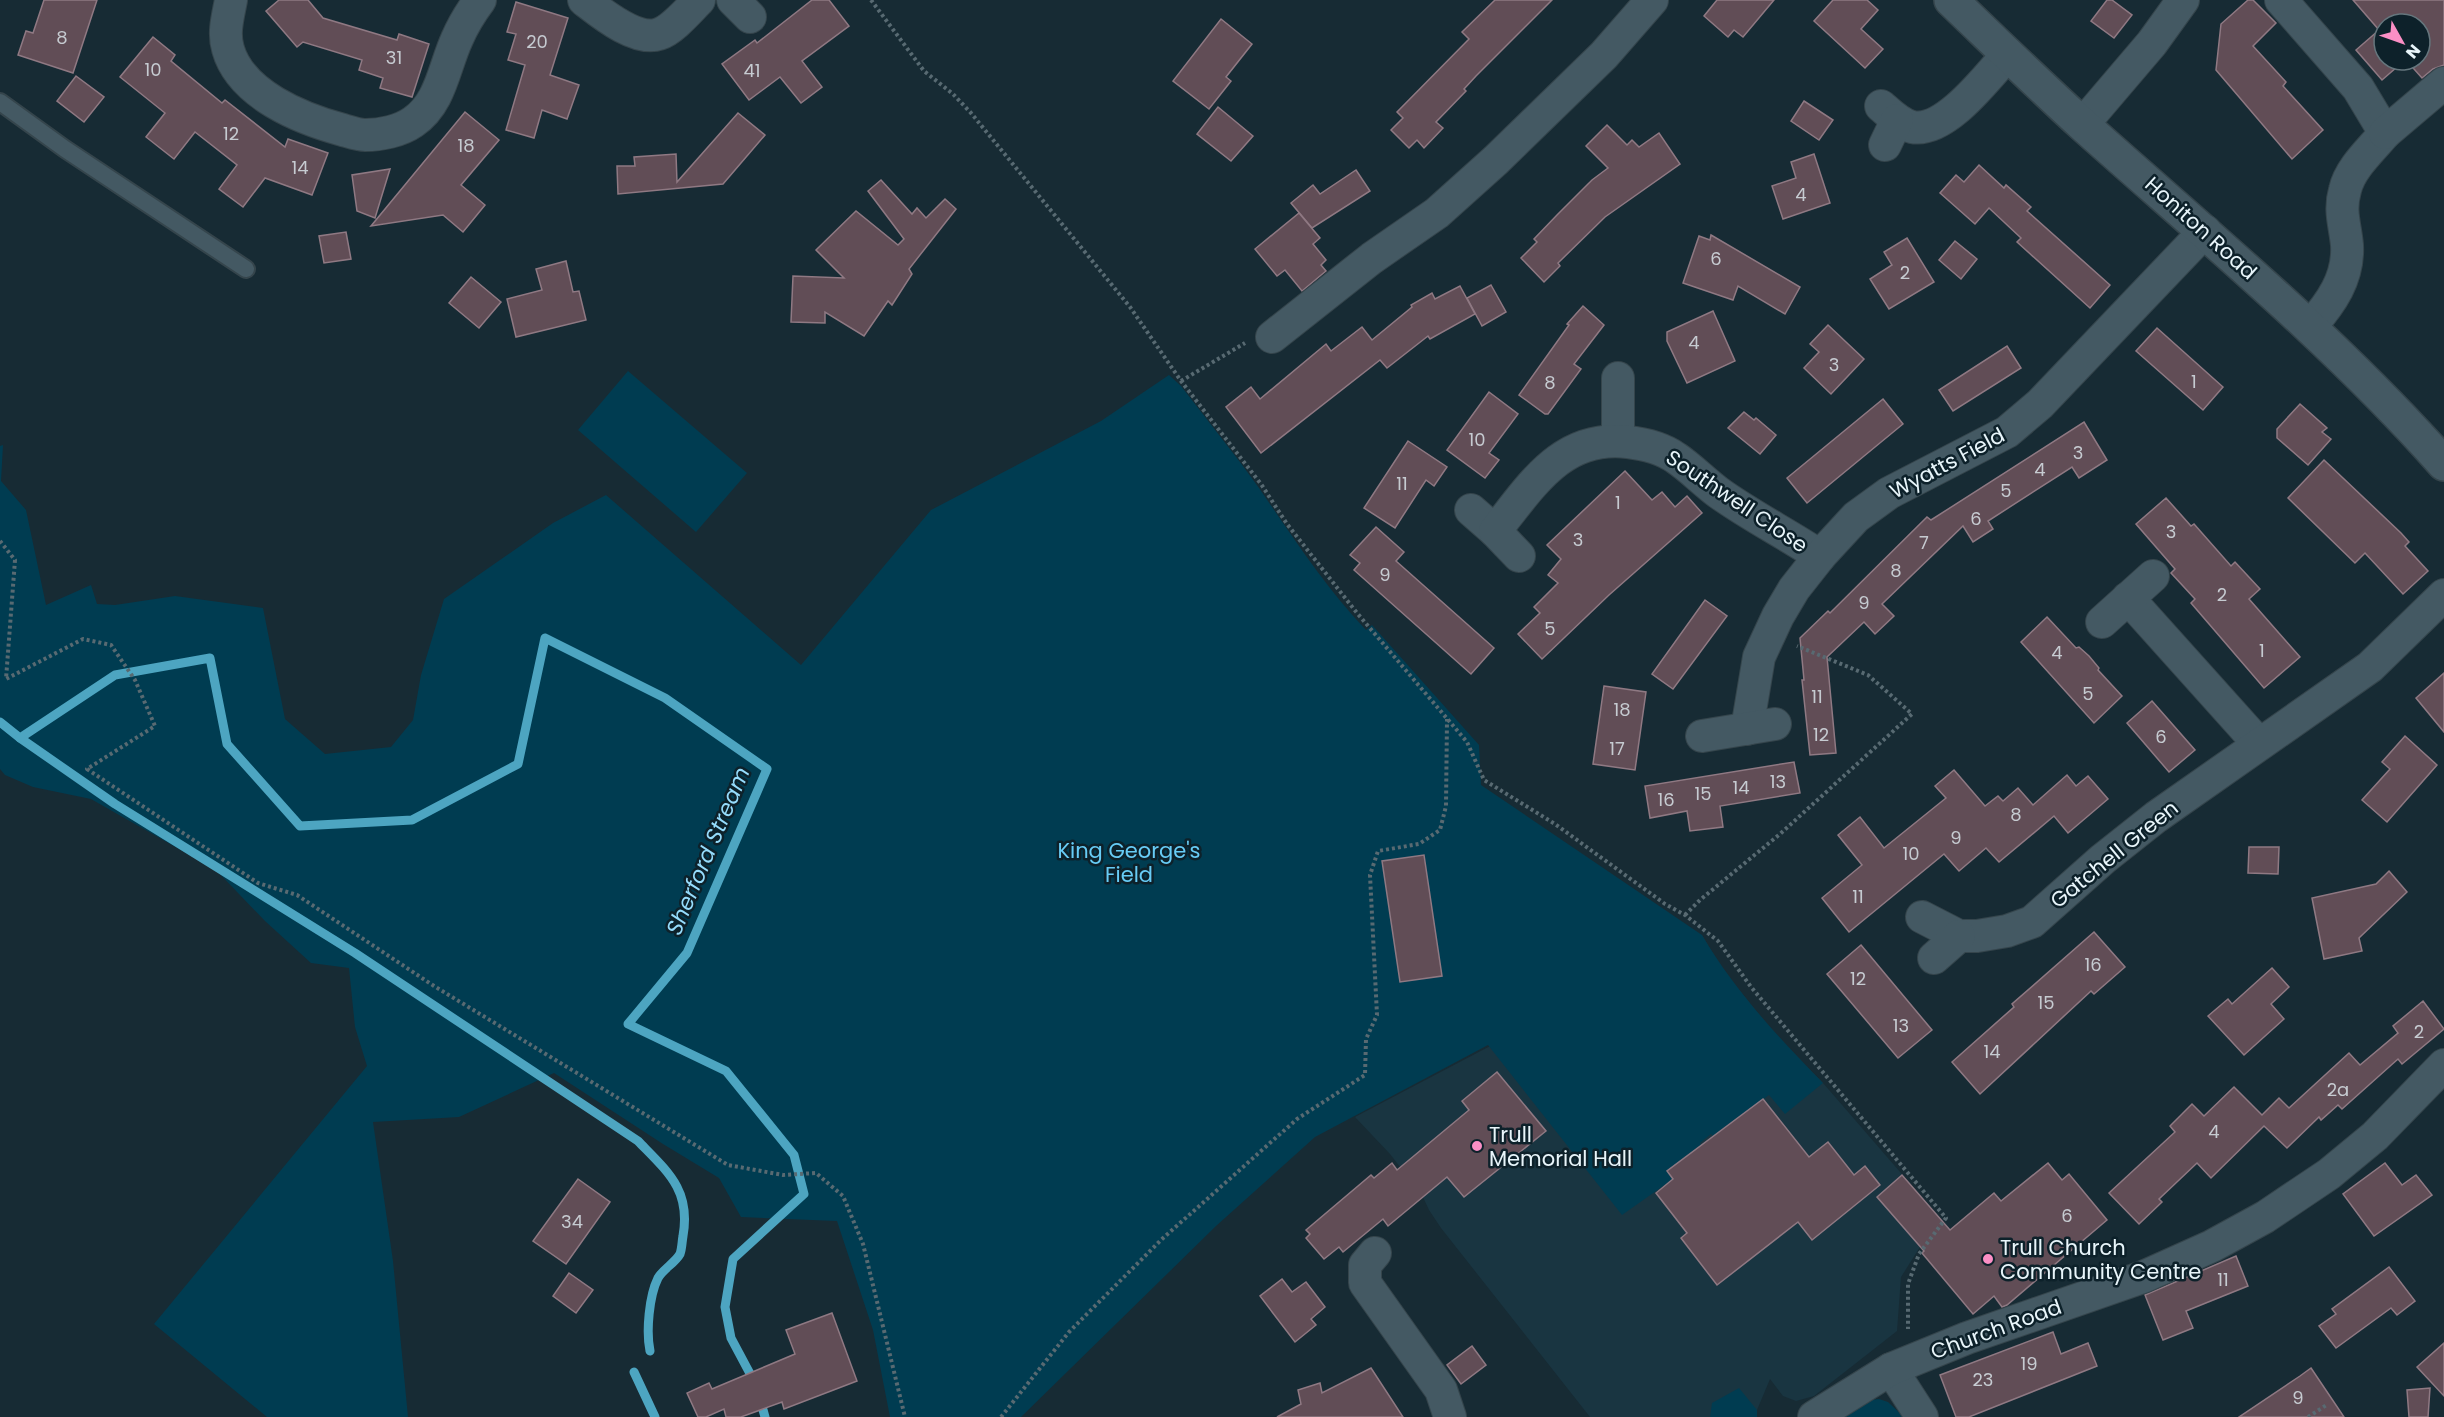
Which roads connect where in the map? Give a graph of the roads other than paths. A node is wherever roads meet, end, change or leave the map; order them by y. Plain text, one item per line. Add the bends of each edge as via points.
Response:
1 (231, 0) edge
2 (480, 0) edge
3 (584, 0) edge
4 (699, 0) edge
5 (1652, 0) edge
6 (1951, 0) edge
7 (2183, 0) edge
8 (2281, 0) edge
9 (2008, 54) junction
10 (2444, 83) edge
11 (0, 102) edge
12 (1888, 124) dead end
13 (2083, 124) junction
14 (2385, 133) junction
15 (2205, 231) junction
16 (246, 269) dead end
17 (2310, 327) junction
18 (1272, 337) road end
19 (1618, 378) dead end
20 (1618, 441) junction
21 (2444, 464) edge
22 (1471, 510) dead end
23 (1495, 531) junction
24 (1519, 556) dead end
25 (1820, 556) junction
26 (2153, 576) dead end
27 (2444, 595) edge
28 (2128, 598) junction
29 (2102, 622) dead end
30 (1702, 736) dead end
31 (2259, 744) junction
32 (1922, 917) dead end
33 (1959, 936) junction
34 (1934, 958) dead end
35 (2444, 1065) edge
36 (1375, 1253) dead end
37 (1903, 1364) junction
38 (1449, 1417) edge
39 (1814, 1417) edge
40 (1922, 1417) edge

1 - 2 street via 225,26 228,50 242,74 288,111 364,135 394,131 414,122 430,105 456,40
3 - 4 street via 639,34 659,34
5 - 18 street via 1604,55 1437,213 1372,258
6 - 9 street, Honiton Road
7 - 13 street
8 - 14 street via 2358,88
9 - 12 street via 1956,111 1935,123 1913,127
9 - 13 street, Honiton Road
10 - 14 street
11 - 16 lane
13 - 15 street, Honiton Road
14 - 17 street via 2345,187 2341,213 2347,246 2342,281 2333,301
15 - 17 street, Honiton Road
15 - 25 street, Wyatts Field via 2040,404 2007,432 1889,493 1856,517
17 - 21 street, Honiton Road
19 - 20 street
20 - 23 street, Southwell Close via 1571,450 1548,467
20 - 25 street, Southwell Close via 1643,444 1675,457 1718,492
22 - 23 street
23 - 24 street
25 - 30 street, Wyatts Field via 1794,589 1759,657 1761,726
26 - 28 street
27 - 31 street, Gatchell Green via 2370,667
28 - 29 street
28 - 31 street
31 - 33 street, Gatchell Green via 2156,817 2032,922 2007,931
32 - 33 street
33 - 34 street
35 - 37 street, Church Road via 2375,1136 2329,1174 2265,1217 2143,1277
36 - 38 street via 1365,1265 1365,1283 1441,1390
37 - 39 street, Church Road
37 - 40 street

